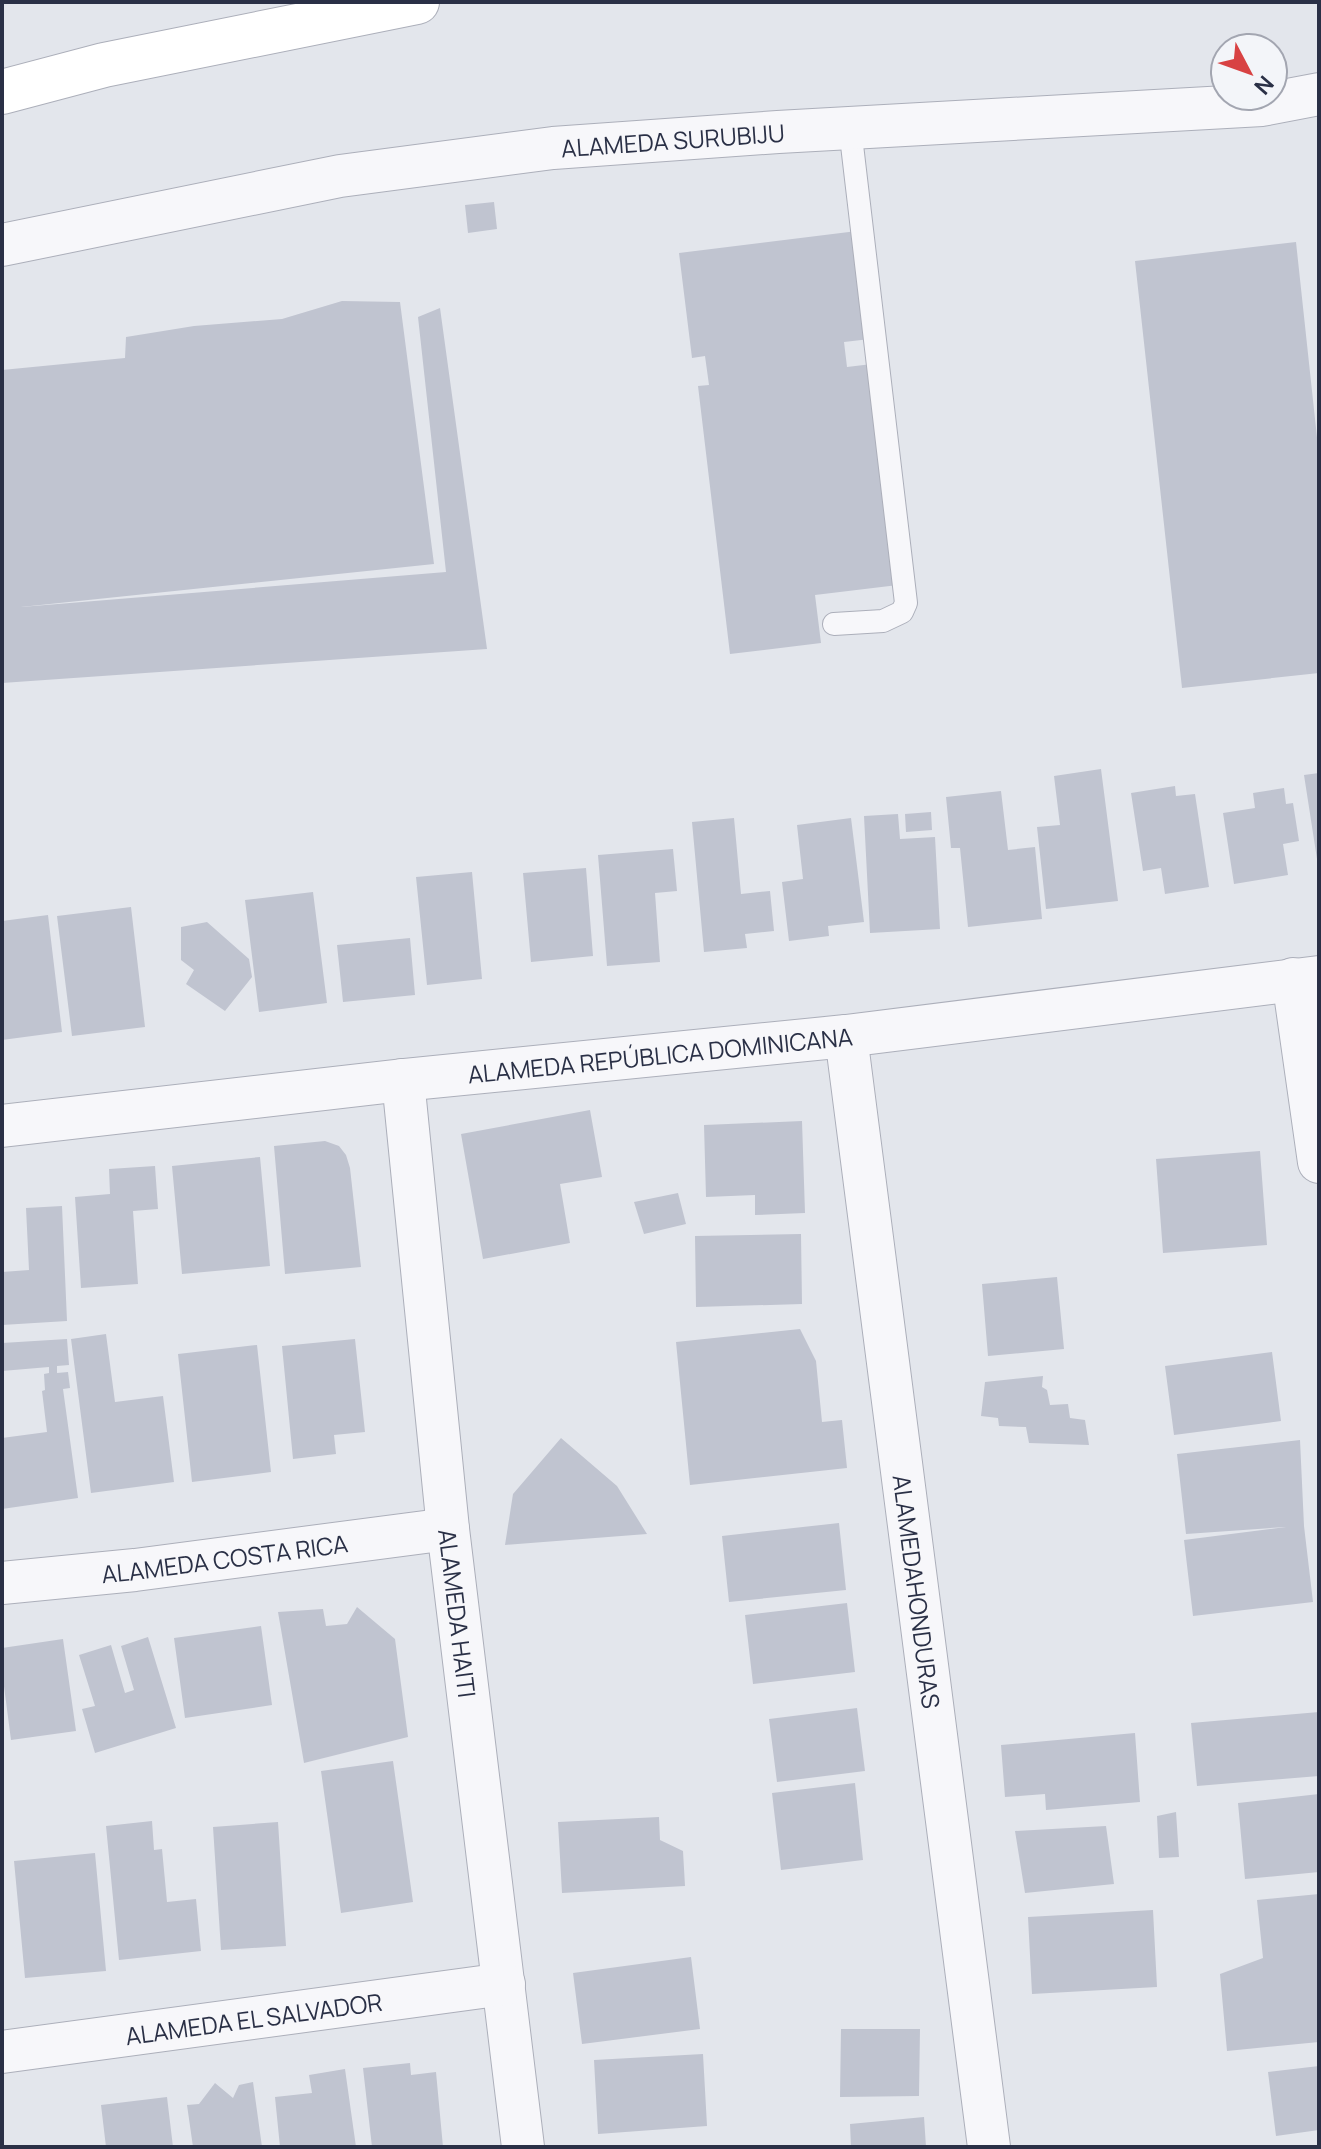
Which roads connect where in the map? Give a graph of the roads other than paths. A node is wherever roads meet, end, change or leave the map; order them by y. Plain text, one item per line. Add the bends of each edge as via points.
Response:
1 (417, 2) edge
2 (2, 92) edge
3 (1319, 94) edge
4 (850, 128) junction
5 (12, 240) edge
6 (834, 624) dead end
7 (1306, 978) edge
8 (846, 1036) junction
9 (403, 1080) junction
10 (2, 1126) edge
11 (1319, 1162) edge
12 (448, 1529) junction
13 (2, 1583) edge
14 (504, 1984) junction
15 (2, 2052) edge
16 (523, 2147) edge
17 (989, 2147) edge

1 - 2 main road via 104,65
3 - 4 street, ALAMEDA SURUBIJU via 1262,105
4 - 5 street, ALAMEDA SURUBIJU via 553,148 340,176
4 - 6 lane via 906,603 902,612 883,621
7 - 8 street, ALAMEDA REPÚBLICA DOMINICANA
7 - 11 street
8 - 9 street, ALAMEDA REPÚBLICA DOMINICANA
8 - 17 street, ALAMEDAHONDURAS
9 - 10 street, ALAMEDA REPÚBLICA DOMINICANA
9 - 12 street, ALAMEDA HAITI
12 - 13 street, ALAMEDA COSTA RICA
12 - 14 street, ALAMEDA HAITI
14 - 15 street, ALAMEDA EL SALVADOR
14 - 16 street, ALAMEDA HAITI

